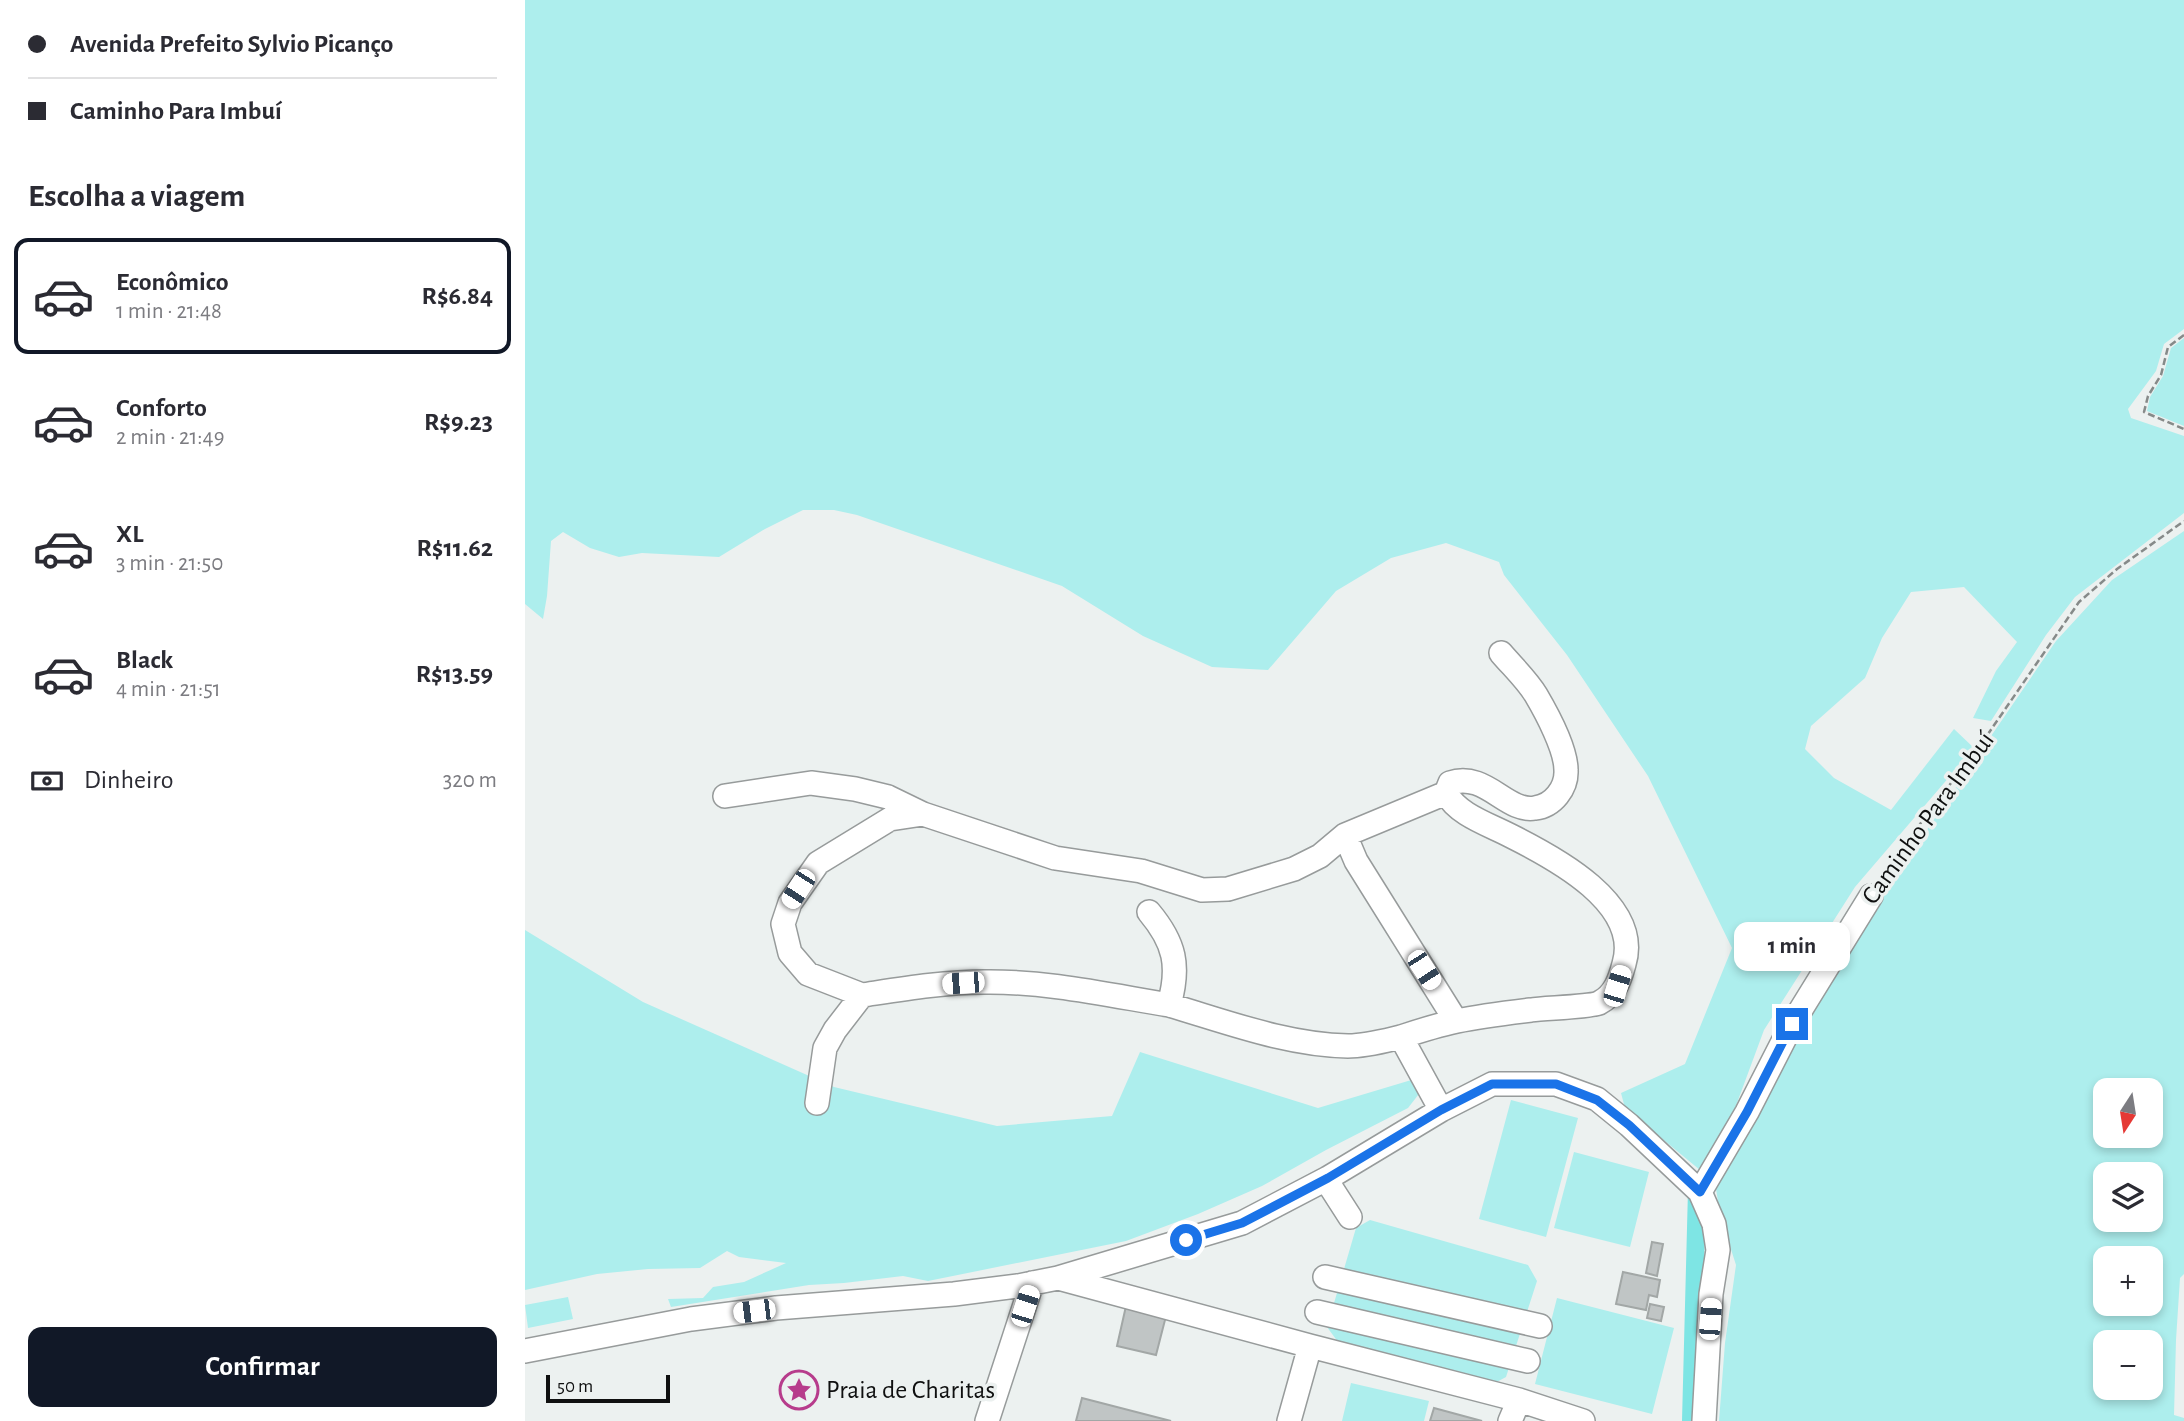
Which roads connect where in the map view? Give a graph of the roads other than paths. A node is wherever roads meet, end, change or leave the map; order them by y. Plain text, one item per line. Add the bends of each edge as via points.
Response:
1 (1501, 653) dead end
2 (1446, 793) junction
3 (725, 796) dead end
4 (923, 814) junction
5 (1345, 835) junction
6 (1871, 896) road end
7 (1149, 912) dead end
8 (862, 995) junction
9 (1169, 1005) junction
10 (1457, 1021) junction
11 (1401, 1037) junction
12 (817, 1103) dead end
13 (1441, 1110) junction
14 (1328, 1178) junction
15 (1700, 1192) junction
16 (1350, 1217) dead end
17 (1325, 1277) dead end
18 (1058, 1278) junction
19 (1025, 1285) junction
20 (1317, 1312) dead end
21 (1540, 1326) dead end
22 (1310, 1346) junction
23 (525, 1351) edge
24 (1528, 1361) dead end
25 (1520, 1400) junction
26 (987, 1421) edge
27 (1289, 1421) edge
28 (1510, 1421) edge
29 (1583, 1421) edge
30 (1704, 1421) edge

1 - 2 street via 1535,693 1558,739 1567,770 1562,789 1552,802 1534,809 1462,779 1450,783
2 - 5 street
2 - 10 street via 1462,811 1581,877 1624,926 1627,953 1617,986 1599,1003
3 - 4 street via 811,783 888,797
4 - 5 street via 1055,858 1141,871 1202,890 1228,889 1294,869 1320,856
4 - 8 street via 890,819 844,845 818,863 789,903 783,925 790,953 808,974
5 - 10 street via 1356,862
6 - 15 street, Caminho Para Imbuí via 1792,1024
7 - 9 street via 1164,931 1173,955
8 - 9 street via 985,982 1067,988
8 - 12 street via 825,1048
9 - 11 street via 1302,1041 1348,1046
10 - 11 street
11 - 13 street
13 - 14 street
13 - 15 street via 1492,1084 1556,1084 1597,1100
14 - 16 street
14 - 18 street via 1242,1223
15 - 30 street via 1714,1224 1717,1250
17 - 21 street
18 - 19 street
18 - 22 street
19 - 23 street via 691,1319
19 - 26 street
20 - 24 street
22 - 25 street
22 - 27 street
25 - 28 street
25 - 29 street

